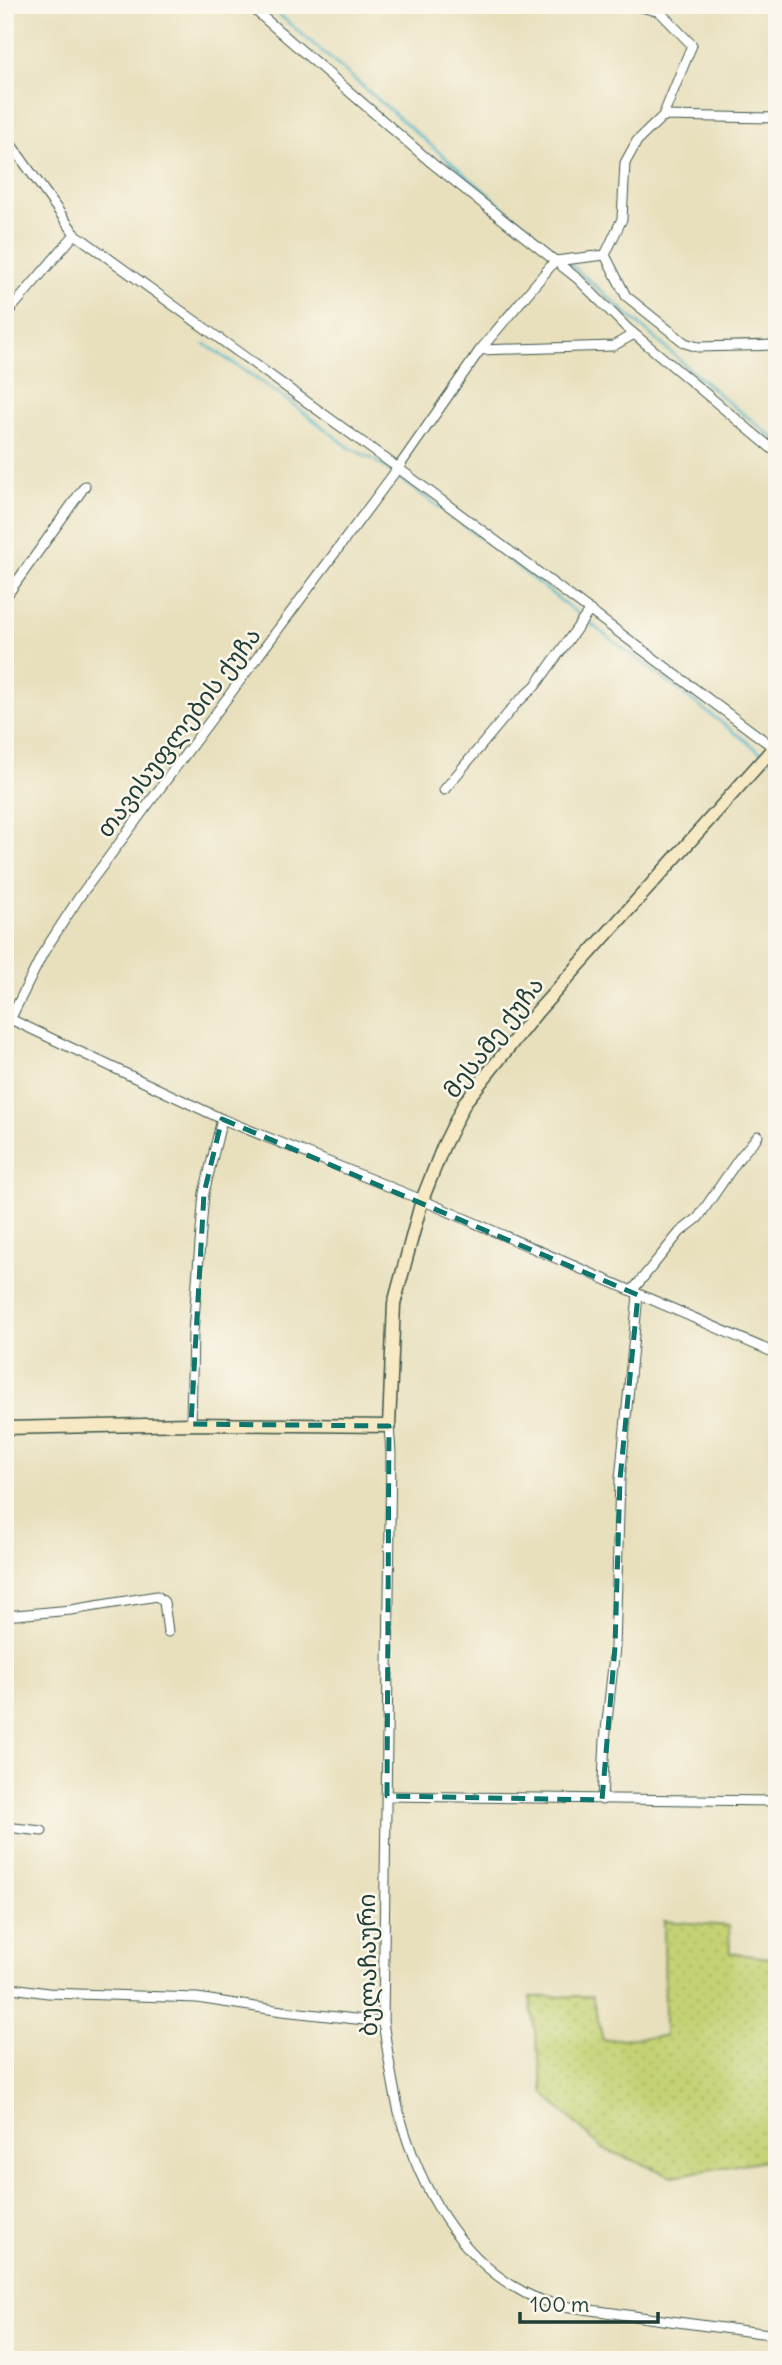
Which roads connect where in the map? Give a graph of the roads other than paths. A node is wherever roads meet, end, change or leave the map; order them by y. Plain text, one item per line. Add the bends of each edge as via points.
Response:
1 (249, 5) edge
2 (633, 5) edge
3 (663, 116) junction
4 (777, 118) edge
5 (5, 136) edge
6 (75, 234) junction
7 (605, 255) junction
8 (555, 261) junction
9 (5, 316) edge
10 (634, 334) junction
11 (777, 345) edge
12 (480, 350) junction
13 (777, 453) edge
14 (398, 468) junction
15 (85, 486) dead end
16 (5, 598) edge
17 (590, 610) junction
18 (776, 747) edge
19 (444, 790) dead end
20 (8, 1018) edge
21 (5, 1030) edge
22 (222, 1119) junction
23 (758, 1136) dead end
24 (422, 1200) junction
25 (635, 1293) junction
26 (777, 1354) edge
27 (191, 1424) junction
28 (389, 1426) junction
29 (5, 1428) edge
30 (5, 1616) edge
31 (168, 1632) dead end
32 (387, 1796) junction
33 (602, 1800) junction
34 (777, 1801) edge
35 (5, 1827) edge
36 (42, 1831) dead end
37 (5, 1987) edge
38 (383, 2022) junction
39 (777, 2335) edge

1 - 8 street via 433,164
2 - 3 street via 660,12 692,45
3 - 4 street
3 - 7 street via 637,141 625,163 622,219
5 - 6 street
6 - 9 street
6 - 14 street
7 - 8 street
7 - 11 street via 626,296 685,342 698,347
8 - 10 street
8 - 12 street, თავისუფლების ქუჩა
10 - 12 street via 613,346
10 - 13 street
12 - 14 street, თავისუფლების ქუჩა
14 - 17 street
14 - 20 street, თავისუფლების ქუჩა via 80,896
15 - 16 street
17 - 18 street
17 - 19 street via 536,685
18 - 24 street, მესამე ქუჩა via 501,1054 465,1102
20 - 21 street, თავისუფლების ქუჩა
20 - 22 street
22 - 24 street
22 - 27 street via 204,1192 192,1332
23 - 25 street
24 - 25 street
24 - 28 street, მესამე ქუჩა via 394,1304
25 - 26 street
25 - 33 street
27 - 28 street
27 - 29 street
28 - 32 street, ბულაჩაური
30 - 31 street via 157,1596 164,1602
32 - 33 street
32 - 38 street, ბულაჩაური
33 - 34 street
35 - 36 street
37 - 38 street via 48,1993 197,1998
38 - 39 street, ბულაჩაური via 400,2115 413,2157 460,2239 490,2270 527,2294 567,2306

